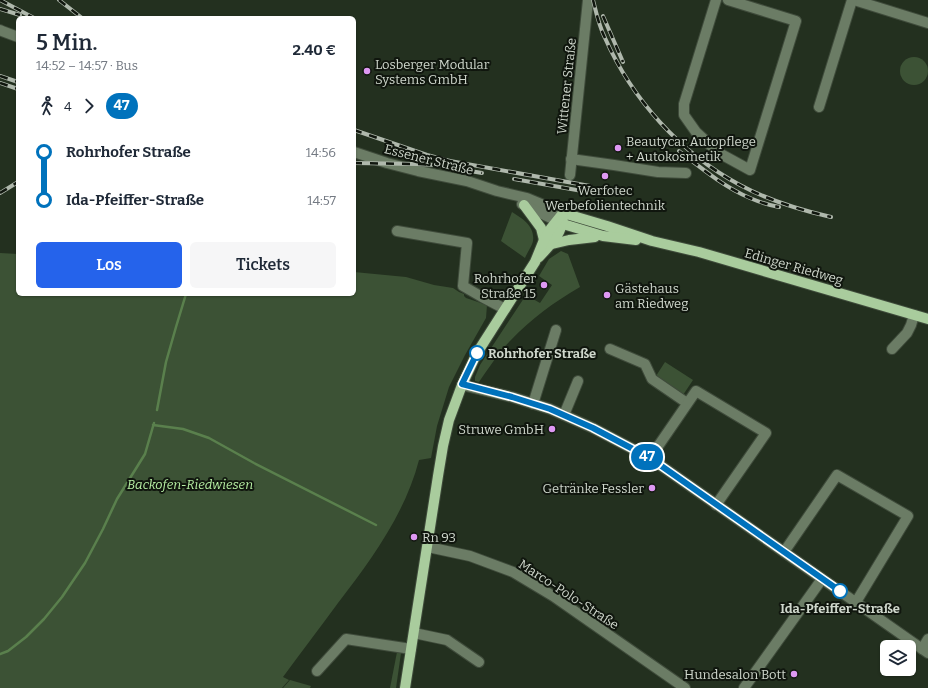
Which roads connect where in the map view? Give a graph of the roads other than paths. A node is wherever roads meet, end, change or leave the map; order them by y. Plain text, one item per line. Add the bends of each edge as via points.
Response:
1 (588, 0) edge
2 (716, 0) edge
3 (728, 0) edge
4 (853, 0) edge
5 (928, 23) edge
6 (0, 30) edge
7 (16, 36) edge
8 (819, 107) dead end
9 (356, 153) edge
10 (572, 160) junction
11 (686, 173) dead end
12 (570, 176) dead end
13 (497, 191) junction
14 (524, 205) junction
15 (563, 213) junction
16 (559, 223) junction
17 (397, 231) dead end
18 (603, 236) junction
19 (652, 241) junction
20 (548, 242) junction
21 (505, 309) junction
22 (914, 315) junction
23 (928, 318) edge
24 (556, 330) dead end
25 (610, 349) dead end
26 (892, 349) dead end
27 (578, 381) dead end
28 (462, 384) junction
29 (688, 403) junction
30 (533, 404) junction
31 (564, 415) junction
32 (650, 458) junction
33 (716, 505) junction
34 (428, 547) junction
35 (784, 552) junction
36 (822, 578) junction
37 (856, 602) junction
38 (414, 632) junction
39 (928, 639) edge
40 (411, 649) junction
41 (925, 651) edge
42 (479, 662) dead end
43 (317, 671) dead end
44 (406, 688) edge
45 (685, 688) edge
46 (744, 688) edge

1 - 10 street, Wittener Straße
2 - 3 street via 684,104 684,115 696,132 719,153 750,170 796,21
4 - 5 street
4 - 8 street
6 - 7 street
9 - 13 street, Essener Straße
10 - 11 street via 658,172
10 - 12 street, Wittener Straße
13 - 14 street, Essener Straße
13 - 15 street, Essener Straße via 527,198
14 - 16 street, Essener Straße
14 - 20 main road
15 - 16 main road
15 - 19 main road, Edinger Riedweg
16 - 18 main road, Edinger Riedweg
16 - 20 main road
17 - 21 street via 467,243 463,286
18 - 19 main road, Edinger Riedweg
18 - 20 main road
19 - 22 main road, Edinger Riedweg via 699,252
20 - 21 main road
21 - 28 main road via 477,353
22 - 23 main road, Edinger Riedweg
22 - 26 street via 907,333
24 - 30 street
25 - 29 street via 645,364 652,379
27 - 31 street
28 - 30 street
28 - 34 main road via 443,446
29 - 32 street
29 - 33 street via 696,391 766,433
30 - 31 street
31 - 32 street
32 - 33 street
33 - 35 street
34 - 38 main road
34 - 45 street, Marco-Polo-Straße via 470,556 513,572 553,596
35 - 36 street
35 - 37 street via 837,475 908,516
36 - 37 street
36 - 46 street
37 - 41 street
38 - 40 main road
38 - 42 street via 447,640
39 - 41 street
40 - 43 street via 346,639
40 - 44 main road

